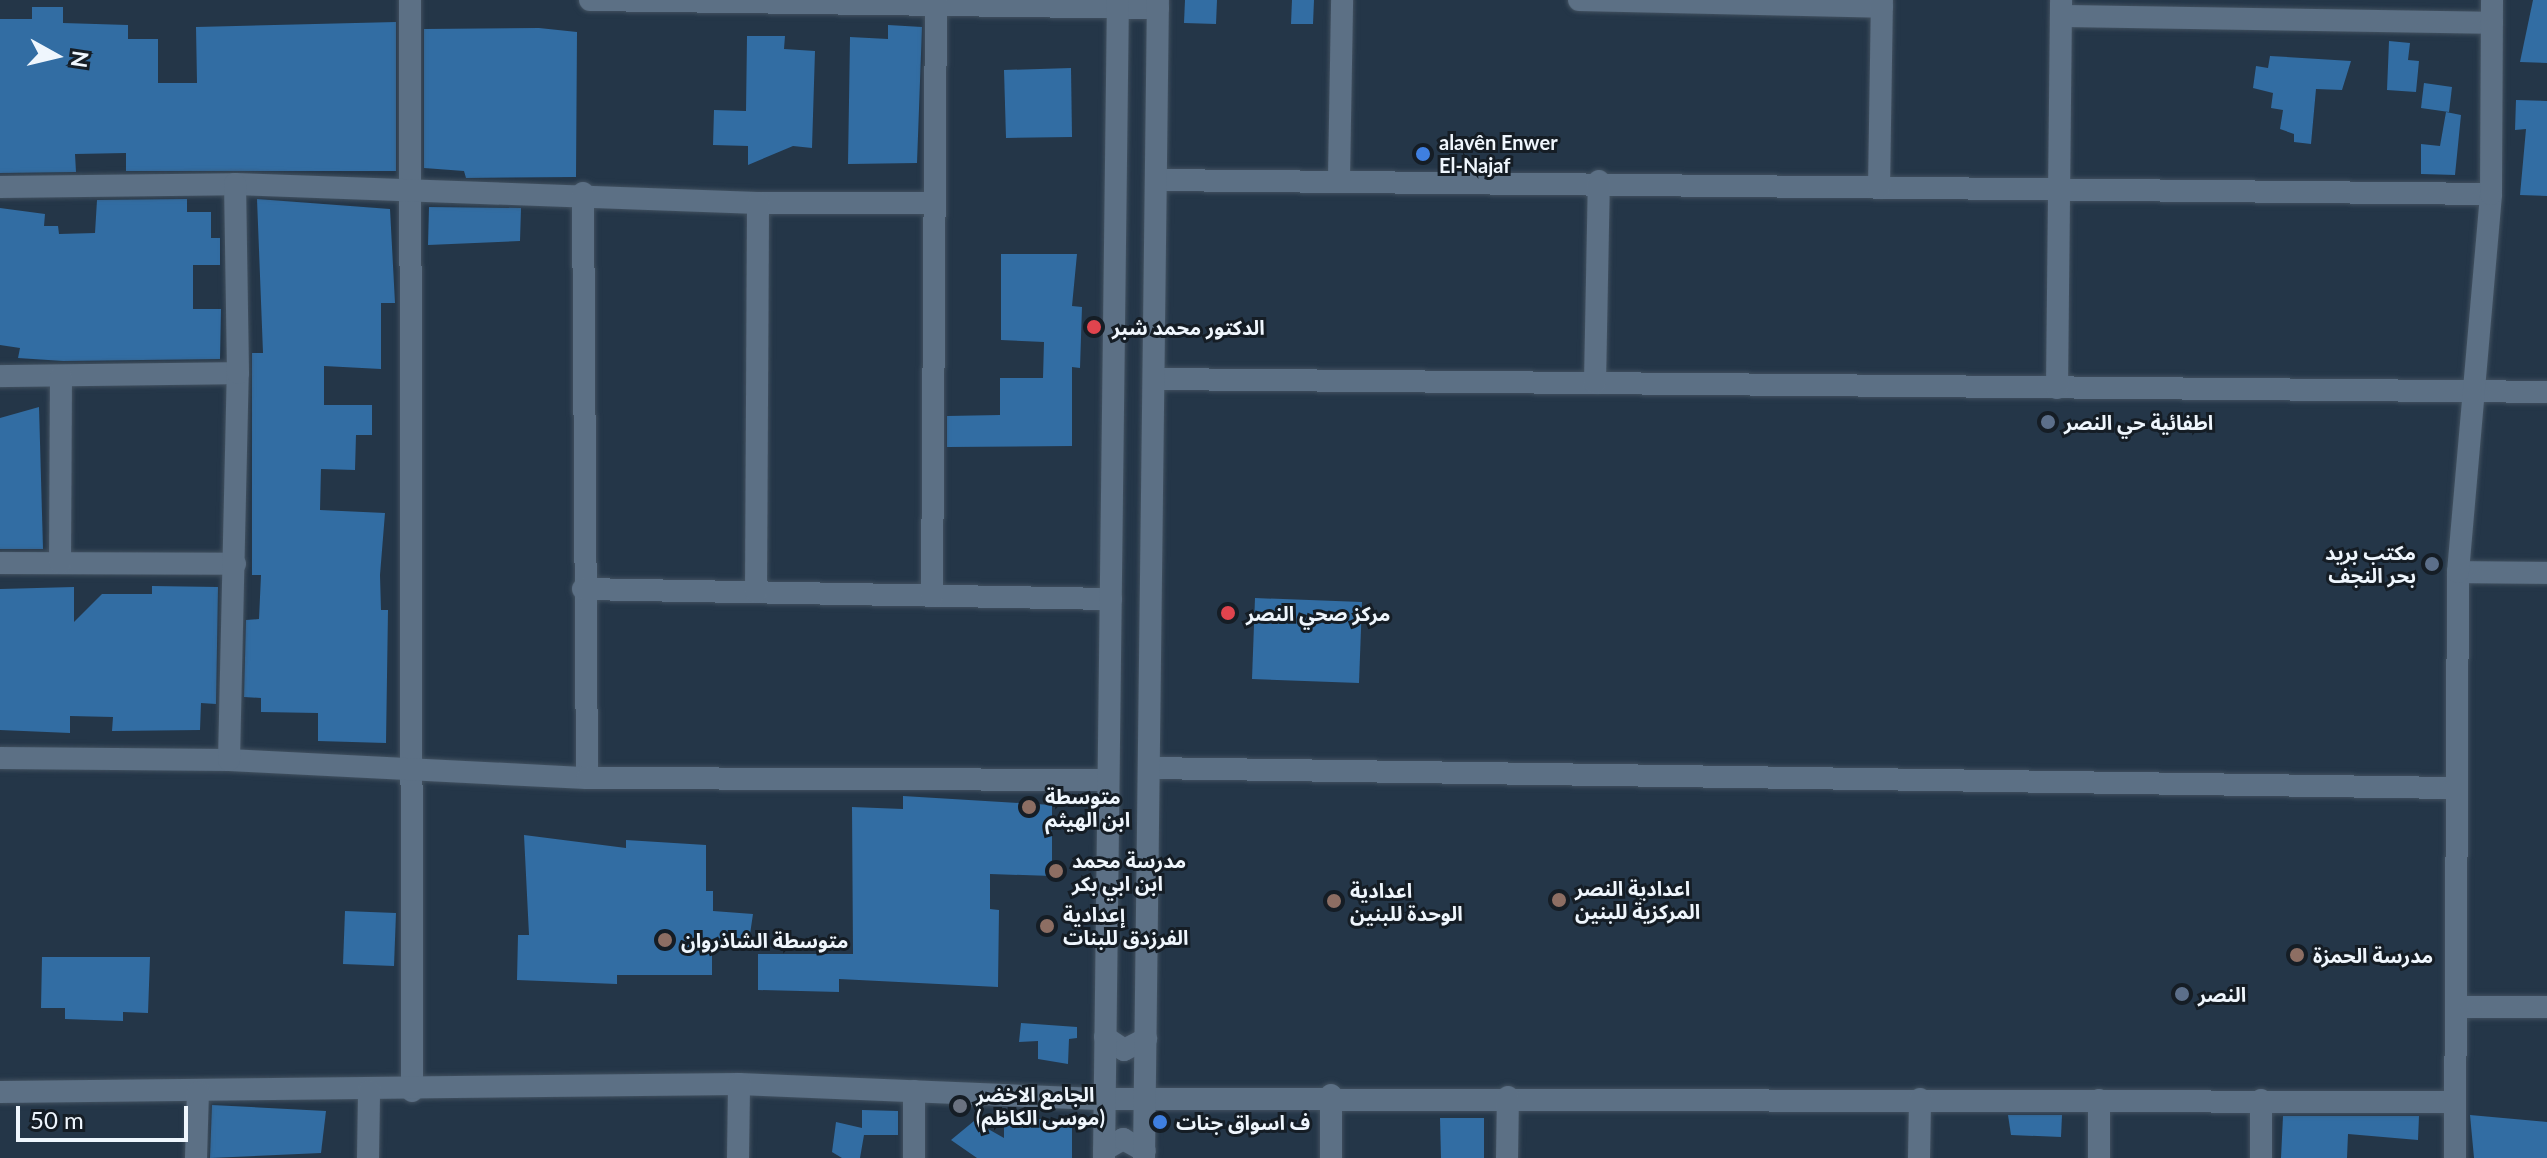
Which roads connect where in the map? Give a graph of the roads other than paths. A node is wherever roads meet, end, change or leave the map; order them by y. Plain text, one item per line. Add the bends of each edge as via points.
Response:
1 (410, 0) edge
2 (590, 0) edge
3 (1342, 0) edge
4 (1579, 0) edge
5 (936, 3) edge
6 (1882, 3) edge
7 (1118, 4) edge
8 (1158, 4) edge
9 (2061, 8) edge
10 (2492, 11) edge
11 (1158, 67) junction
12 (1117, 70) junction
13 (1339, 178) junction
14 (1156, 180) junction
15 (1599, 181) junction
16 (235, 184) junction
17 (0, 187) edge
18 (1879, 188) junction
19 (407, 189) junction
20 (583, 193) junction
21 (2059, 193) junction
22 (2491, 194) junction
23 (758, 203) junction
24 (934, 203) junction
25 (238, 373) junction
26 (0, 376) edge
27 (61, 376) junction
28 (1154, 379) junction
29 (1595, 383) junction
30 (2057, 388) junction
31 (2471, 391) junction
32 (2547, 392) edge
33 (0, 563) edge
34 (60, 563) junction
35 (235, 564) junction
36 (2458, 572) junction
37 (2547, 573) edge
38 (583, 589) junction
39 (756, 592) junction
40 (932, 596) junction
41 (1111, 599) junction
42 (0, 758) edge
43 (229, 760) junction
44 (410, 767) junction
45 (1149, 768) junction
46 (587, 778) junction
47 (1108, 780) junction
48 (2456, 788) junction
49 (2456, 1007) junction
50 (2547, 1007) edge
51 (1105, 1037) junction
52 (1146, 1039) junction
53 (739, 1084) junction
54 (369, 1091) junction
55 (412, 1091) junction
56 (914, 1091) junction
57 (0, 1092) edge
58 (198, 1092) junction
59 (1331, 1095) junction
60 (1145, 1096) junction
61 (1508, 1097) junction
62 (1104, 1099) junction
63 (1920, 1099) junction
64 (2099, 1100) junction
65 (2261, 1100) junction
66 (2455, 1102) junction
67 (1104, 1154) edge
68 (1144, 1154) edge
69 (196, 1158) edge
70 (368, 1158) edge
71 (738, 1158) edge
72 (914, 1158) edge
73 (1331, 1158) edge
74 (1507, 1158) edge
75 (1919, 1158) edge
76 (2099, 1158) edge
77 (2261, 1158) edge
78 (2455, 1158) edge

1 - 19 street
2 - 5 street
3 - 13 street
4 - 6 street
5 - 7 street
5 - 24 street
6 - 18 street
7 - 8 street
7 - 12 street
8 - 11 street
9 - 10 street
9 - 21 street
10 - 22 street
11 - 12 street via 1137,57
11 - 14 street
12 - 41 street
13 - 14 street
13 - 15 street
14 - 28 street
15 - 18 street
15 - 29 street
16 - 17 street
16 - 19 street
16 - 25 street
18 - 21 street
19 - 20 street
19 - 44 street
20 - 23 street
20 - 38 street
21 - 22 street
21 - 30 street
22 - 31 street
23 - 24 street
23 - 39 street
24 - 40 street
25 - 27 street
25 - 35 street
26 - 27 street
27 - 34 street
28 - 29 street
28 - 45 street
29 - 30 street
30 - 31 street
31 - 32 street
31 - 36 street
33 - 34 street
34 - 35 street
35 - 43 street
36 - 37 street
36 - 48 street
38 - 39 street
38 - 46 street
39 - 40 street
40 - 41 street
41 - 47 street
42 - 43 street
43 - 44 street
44 - 46 street
44 - 55 street
45 - 48 street
45 - 52 street
46 - 47 street
47 - 51 street
48 - 49 street
49 - 50 street
49 - 66 street
51 - 52 street via 1124,1050
51 - 62 street
52 - 60 street
53 - 55 street
53 - 56 street
53 - 71 street
54 - 55 street
54 - 58 street
54 - 70 street
56 - 62 street
56 - 72 street
57 - 58 street
58 - 69 street
59 - 60 street
59 - 61 street
59 - 73 street
60 - 62 street
60 - 68 street
61 - 63 street
61 - 74 street
62 - 67 street
63 - 64 street
63 - 75 street
64 - 65 street
64 - 76 street
65 - 66 street
65 - 77 street
66 - 78 street
67 - 68 street via 1123,1139

